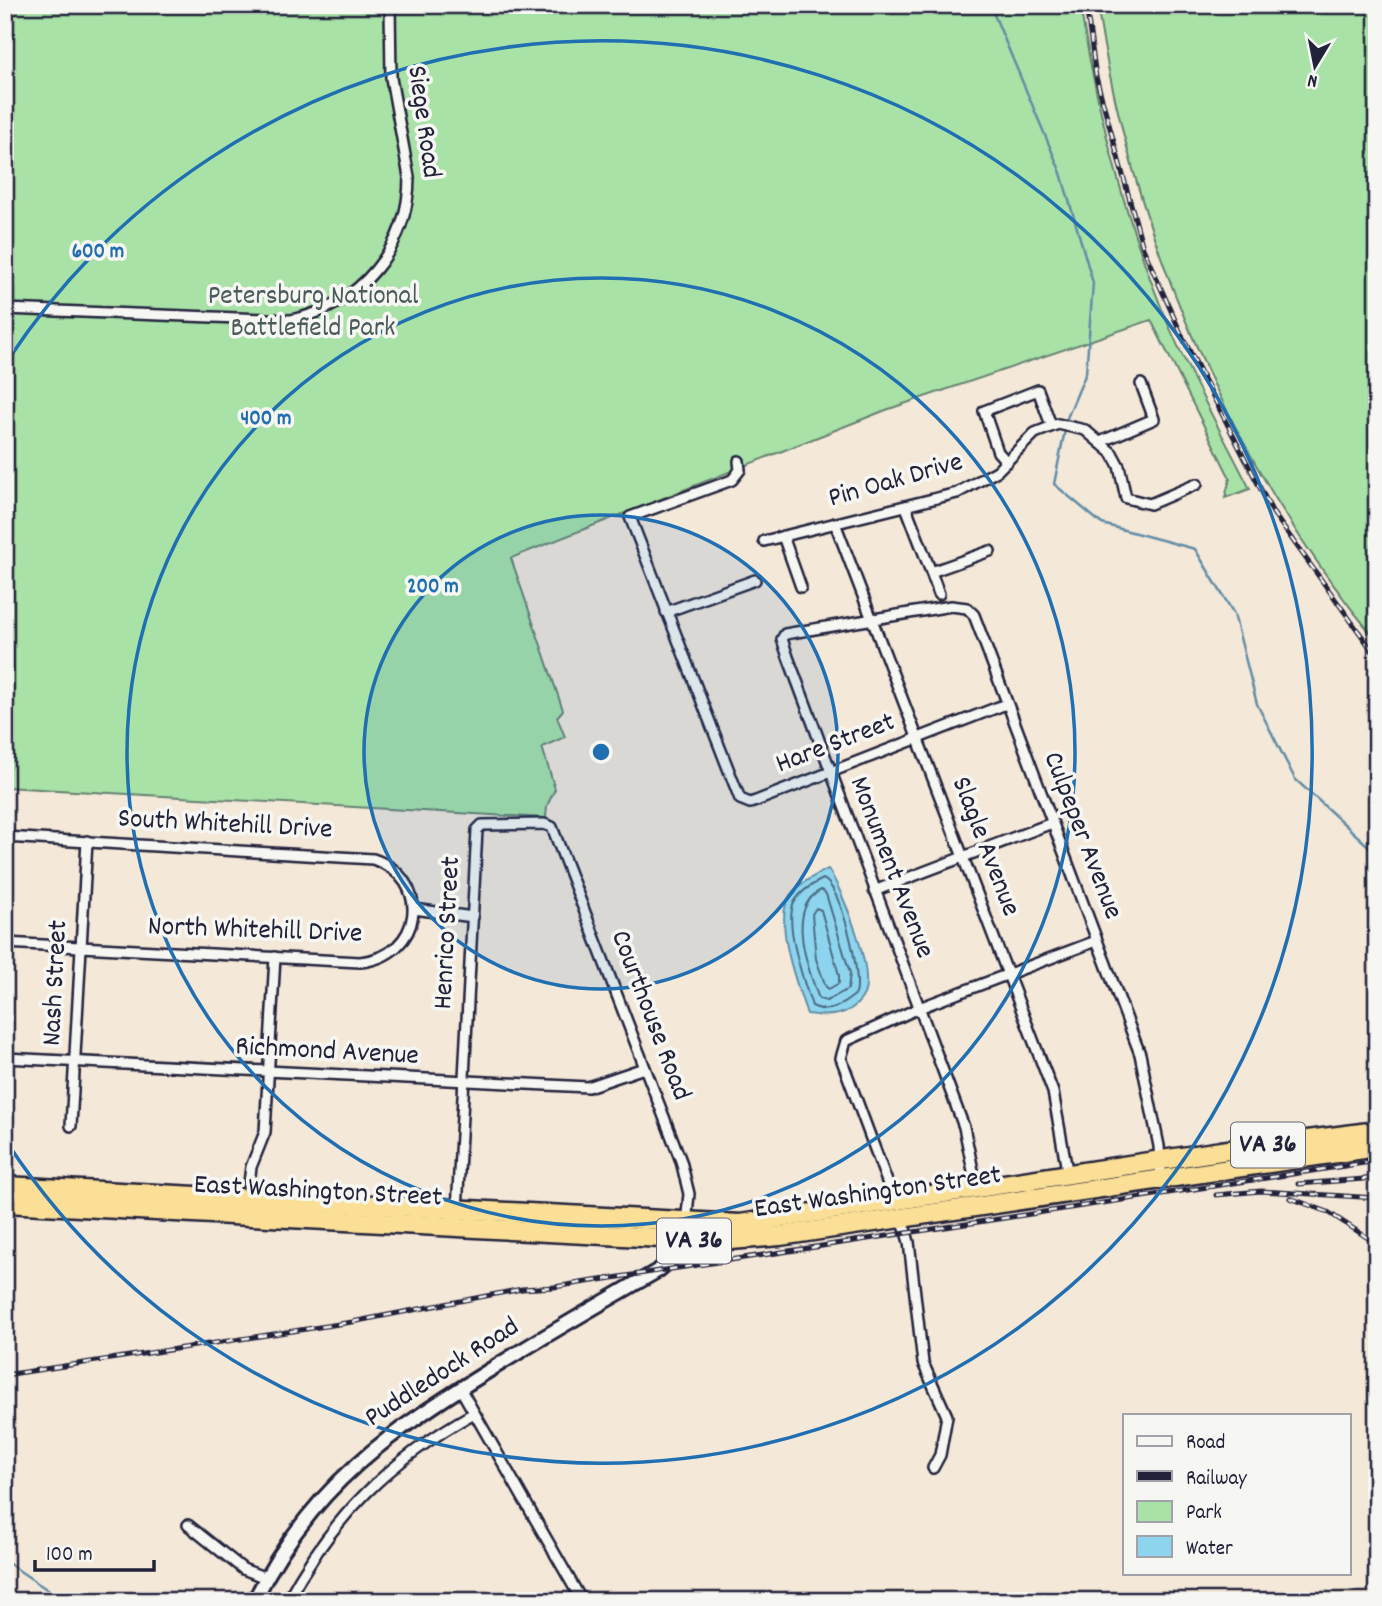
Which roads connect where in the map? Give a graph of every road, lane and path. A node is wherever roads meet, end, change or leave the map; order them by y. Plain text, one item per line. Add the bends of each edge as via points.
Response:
1 (390, 5) edge
2 (5, 309) edge
3 (1141, 384) dead end
4 (1051, 425) junction
5 (1100, 442) junction
6 (739, 461) dead end
7 (1007, 462) junction
8 (1197, 484) dead end
9 (906, 508) junction
10 (835, 523) junction
11 (783, 536) junction
12 (764, 541) dead end
13 (990, 551) dead end
14 (931, 572) junction
15 (755, 580) dead end
16 (801, 587) dead end
17 (939, 594) dead end
18 (666, 611) junction
19 (873, 618) junction
20 (1006, 704) junction
21 (919, 738) junction
22 (830, 772) junction
23 (1052, 823) junction
24 (479, 827) joint
25 (5, 837) edge
26 (87, 841) junction
27 (964, 857) junction
28 (874, 891) junction
29 (414, 909) junction
30 (473, 917) junction
31 (1096, 941) junction
32 (5, 943) edge
33 (81, 947) junction
34 (275, 957) junction
35 (1008, 974) junction
36 (919, 1008) junction
37 (5, 1058) edge
38 (76, 1061) junction
39 (644, 1068) junction
40 (269, 1072) junction
41 (464, 1082) junction
42 (71, 1126) dead end
43 (1377, 1131) edge
44 (1377, 1147) edge
45 (1160, 1170) junction
46 (1069, 1184) junction
47 (5, 1186) edge
48 (978, 1198) junction
49 (5, 1203) edge
50 (246, 1207) junction
51 (899, 1210) junction
52 (456, 1219) junction
53 (684, 1232) junction
54 (460, 1388) junction
55 (474, 1413) junction
56 (933, 1468) dead end
57 (188, 1525) dead end
58 (266, 1578) junction
59 (254, 1601) edge
60 (287, 1601) edge
61 (582, 1601) edge

1 - 2 street, Siege Road via 391,78 409,192 394,246 354,291 318,312 291,320
3 - 5 street via 1154,419
4 - 5 street via 1076,426
4 - 7 street, Pin Oak Drive via 1032,435
4 - 7 street via 1038,390 984,411 998,452
5 - 8 street via 1119,466 1126,498 1150,504
6 - 18 street via 740,470 732,480 630,517
7 - 9 street, Pin Oak Drive via 974,486
9 - 10 street, Pin Oak Drive
9 - 14 street
10 - 11 street, Pin Oak Drive
10 - 19 street, Slagle Avenue
11 - 12 street, Pin Oak Drive
11 - 16 street
13 - 14 street
14 - 17 street
15 - 18 street
18 - 22 street, Hare Street via 738,797 744,802 756,801
19 - 20 street, Culpeper Avenue via 950,606 967,608 982,633
19 - 21 street, Slagle Avenue
19 - 22 street, Monument Avenue via 782,636
20 - 21 street, Hare Street
20 - 23 street, Culpeper Avenue
21 - 22 street, Hare Street
21 - 27 street, Slagle Avenue
22 - 28 street, Monument Avenue
23 - 27 street
23 - 31 street, Culpeper Avenue
24 - 30 street, Henrico Street
24 - 39 street, Courthouse Road via 552,827
25 - 26 street, South Whitehill Drive
26 - 29 street, South Whitehill Drive via 373,859 398,873 409,889
26 - 33 street, Nash Street
27 - 28 street
27 - 35 street, Slagle Avenue
28 - 36 street, Monument Avenue
29 - 30 street
29 - 34 street, North Whitehill Drive via 403,941 379,958 360,962
30 - 41 street, Henrico Street
31 - 35 street
31 - 45 street, Culpeper Avenue via 1142,1059
32 - 33 street, North Whitehill Drive
33 - 34 street, North Whitehill Drive
33 - 38 street, Nash Street
34 - 40 street
35 - 36 street
35 - 46 street, Slagle Avenue via 1055,1100
36 - 48 street, Monument Avenue via 964,1127
36 - 51 street via 846,1041 841,1058
37 - 38 street, Richmond Avenue
38 - 40 street, Richmond Avenue
38 - 42 street, Nash Street
39 - 41 street, Richmond Avenue via 588,1087
39 - 53 street, Courthouse Road via 687,1182
40 - 41 street, Richmond Avenue
40 - 50 street via 265,1132 251,1167
41 - 52 street, Henrico Street
43 - 45 highway, East Washington Street / VA 36
44 - 45 highway, East Washington Street / VA 36
45 - 46 highway, East Washington Street / VA 36
46 - 48 highway, East Washington Street / VA 36
47 - 50 highway, East Washington Street / VA 36
48 - 51 highway, East Washington Street / VA 36
49 - 50 highway, East Washington Street / VA 36
50 - 52 highway, East Washington Street / VA 36
51 - 53 highway, East Washington Street / VA 36 via 745,1240
51 - 56 street via 909,1242 923,1363 947,1416
52 - 53 highway, East Washington Street / VA 36
53 - 54 main road, Puddledock Road via 675,1256 659,1270
54 - 55 street
54 - 58 main road, Puddledock Road via 386,1437 343,1476 303,1521
55 - 60 street via 415,1448 369,1488 325,1538
55 - 61 street
57 - 58 street via 243,1569
58 - 59 main road, Puddledock Road

